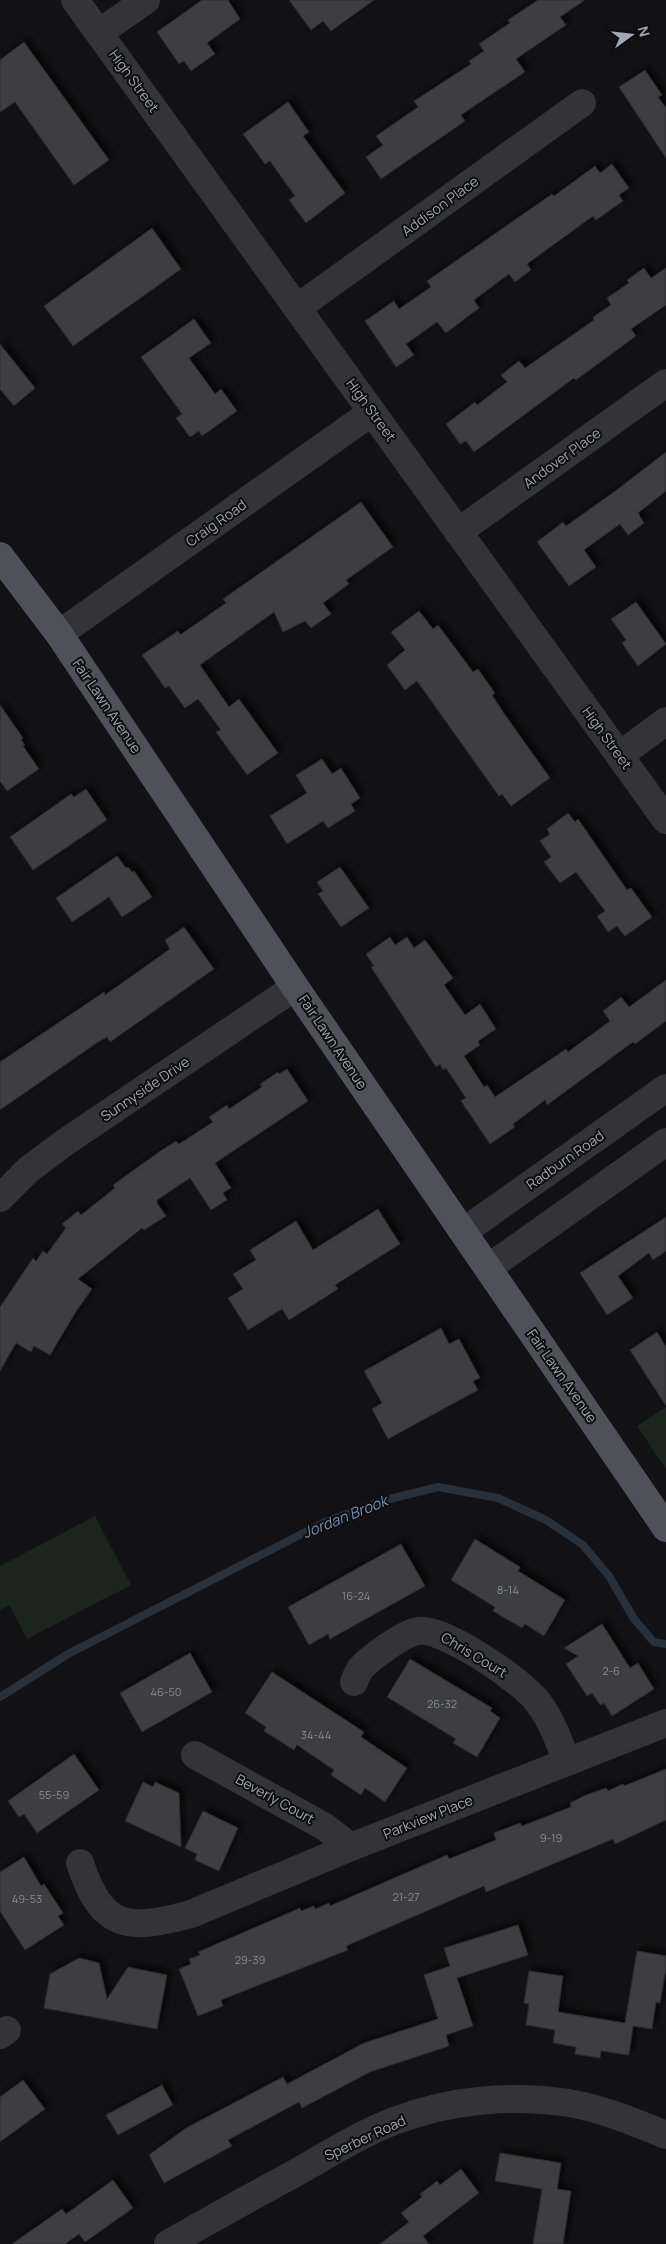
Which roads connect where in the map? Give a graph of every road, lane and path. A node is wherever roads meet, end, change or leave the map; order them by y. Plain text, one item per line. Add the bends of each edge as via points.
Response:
1 (75, 0) edge
2 (146, 0) edge
3 (99, 33) junction
4 (582, 103) dead end
5 (297, 308) junction
6 (666, 384) edge
7 (372, 412) junction
8 (458, 532) junction
9 (0, 556) edge
10 (59, 634) junction
11 (666, 721) edge
12 (620, 755) junction
13 (666, 820) edge
14 (295, 987) junction
15 (666, 1088) edge
16 (666, 1142) edge
17 (0, 1198) edge
18 (463, 1232) junction
19 (488, 1268) junction
20 (666, 1528) edge
21 (354, 1682) dead end
22 (666, 1723) edge
23 (195, 1755) dead end
24 (567, 1762) junction
25 (351, 1848) junction
26 (80, 1863) dead end
27 (666, 2135) edge
28 (168, 2244) edge

1 - 3 street, High Street
2 - 3 street
3 - 5 street, High Street
4 - 5 street, Addison Place
5 - 7 street, High Street
6 - 8 street, Andover Place
7 - 8 street, High Street
7 - 10 street, Craig Road
8 - 12 street, High Street
9 - 10 main road, Fair Lawn Avenue
10 - 14 main road, Fair Lawn Avenue
11 - 12 street
12 - 13 street, High Street
14 - 17 street, Sunnyside Drive via 64,1143 28,1170
14 - 18 main road, Fair Lawn Avenue
15 - 18 street, Radburn Road
16 - 19 street
18 - 19 main road, Fair Lawn Avenue
19 - 20 main road, Fair Lawn Avenue
21 - 24 street, Chris Court via 367,1662 410,1634 431,1631 446,1636 515,1679 536,1700 552,1725
22 - 24 street, Parkview Place
23 - 25 street, Beverly Court via 317,1823
24 - 25 street, Parkview Place
25 - 26 street, Parkview Place via 191,1914 143,1924 124,1922 108,1915 95,1900
27 - 28 street, Sperber Road via 609,2113 570,2103 530,2099 484,2100 438,2107 394,2121 352,2141

